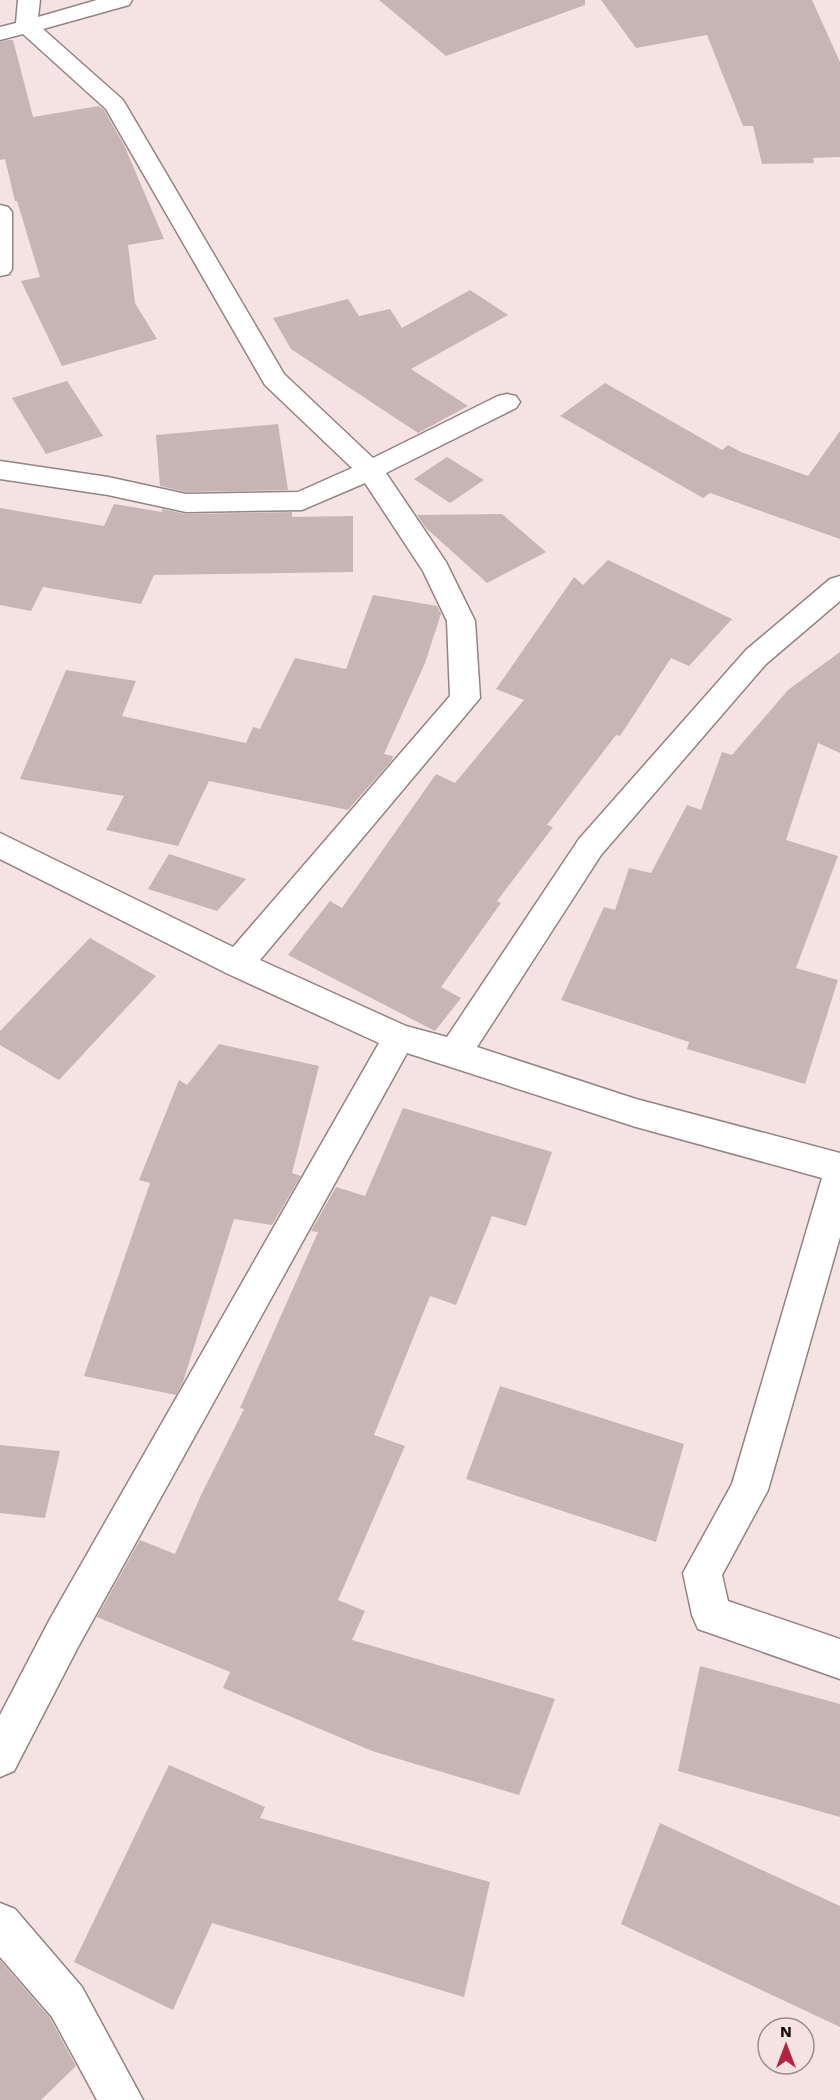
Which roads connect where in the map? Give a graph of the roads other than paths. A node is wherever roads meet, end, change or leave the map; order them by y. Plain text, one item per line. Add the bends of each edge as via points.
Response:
1 (122, 0) edge
2 (28, 13) edge
3 (0, 34) edge
4 (0, 212) edge
5 (0, 269) edge
6 (507, 402) dead end
7 (0, 470) edge
8 (370, 470) junction
9 (840, 586) edge
10 (0, 845) edge
11 (237, 964) junction
12 (399, 1037) junction
13 (455, 1053) junction
14 (840, 1168) edge
15 (840, 1177) edge
16 (840, 1659) edge
17 (0, 1757) edge
18 (0, 1924) edge
19 (121, 2100) edge

1 - 2 street
2 - 3 street
2 - 8 street via 115,105 274,379
4 - 5 street
6 - 8 street
7 - 8 street via 108,486 186,503 302,501
8 - 11 street via 436,569 461,621 465,698
9 - 13 street via 756,657 590,847
10 - 11 street
11 - 12 street
12 - 13 street
12 - 17 street via 64,1633
13 - 14 street via 636,1113
15 - 16 street via 749,1490 702,1573 711,1615
18 - 19 street via 67,2001

